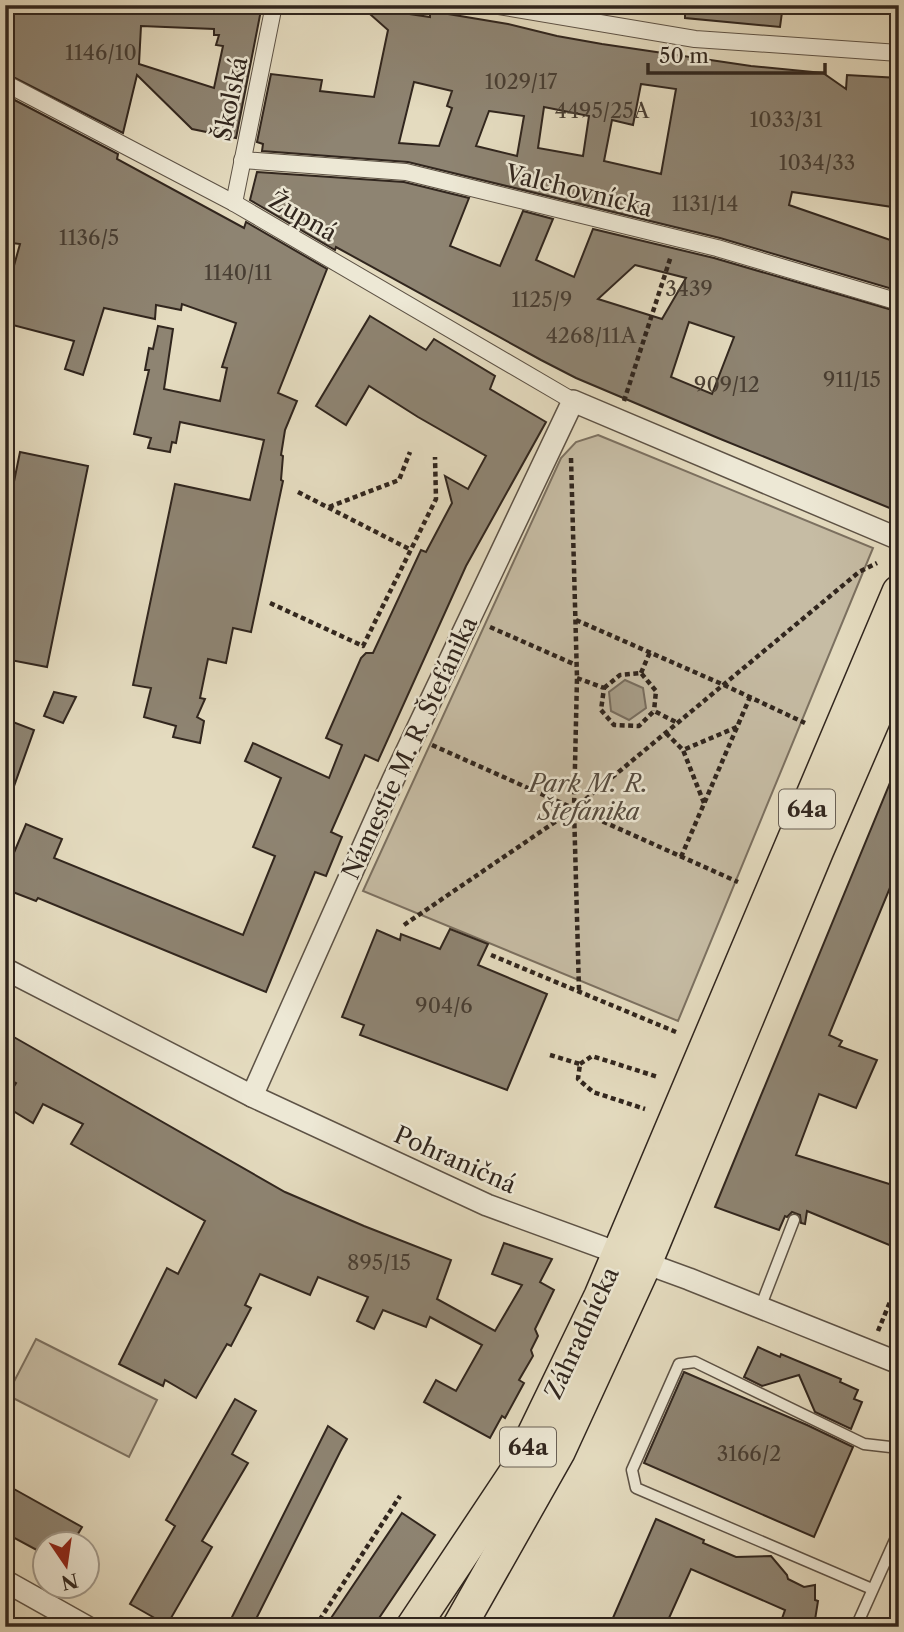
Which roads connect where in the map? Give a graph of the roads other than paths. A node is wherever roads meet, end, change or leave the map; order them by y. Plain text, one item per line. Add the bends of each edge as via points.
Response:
1 (274, 5) edge
2 (494, 5) edge
3 (899, 53) edge
4 (5, 83) edge
5 (242, 160) junction
6 (234, 203) junction
7 (899, 302) edge
8 (573, 401) junction
9 (899, 539) edge
10 (899, 592) edge
11 (899, 660) edge
12 (5, 969) edge
13 (251, 1096) junction
14 (794, 1220) dead end
15 (632, 1259) junction
16 (760, 1308) junction
17 (899, 1363) edge
18 (899, 1448) edge
19 (899, 1531) edge
20 (5, 1581) edge
21 (872, 1588) junction
22 (87, 1627) edge
23 (413, 1627) edge
24 (459, 1627) edge
25 (856, 1627) edge

1 - 5 street, Školská
2 - 3 street via 695,39
4 - 6 street, Župná
5 - 6 street, Školská
5 - 7 street, Valchovnícka via 406,172 717,248
6 - 8 street, Župná
8 - 9 street
8 - 13 street, Námestie M. R. Štefánika
10 - 15 main road, 64a
11 - 15 main road, 64a
12 - 13 street, Pohraničná
13 - 15 street, Pohraničná via 488,1205
14 - 16 lane
15 - 16 street, Pohraničná
15 - 23 main road, Záhradnícka / 64a via 601,1296 515,1474
15 - 24 main road, Záhradnícka / 64a via 558,1452
16 - 17 street, Pohraničná
18 - 21 lane via 864,1444 695,1362 679,1364 632,1470 636,1488
19 - 21 lane
20 - 22 street
21 - 25 lane

